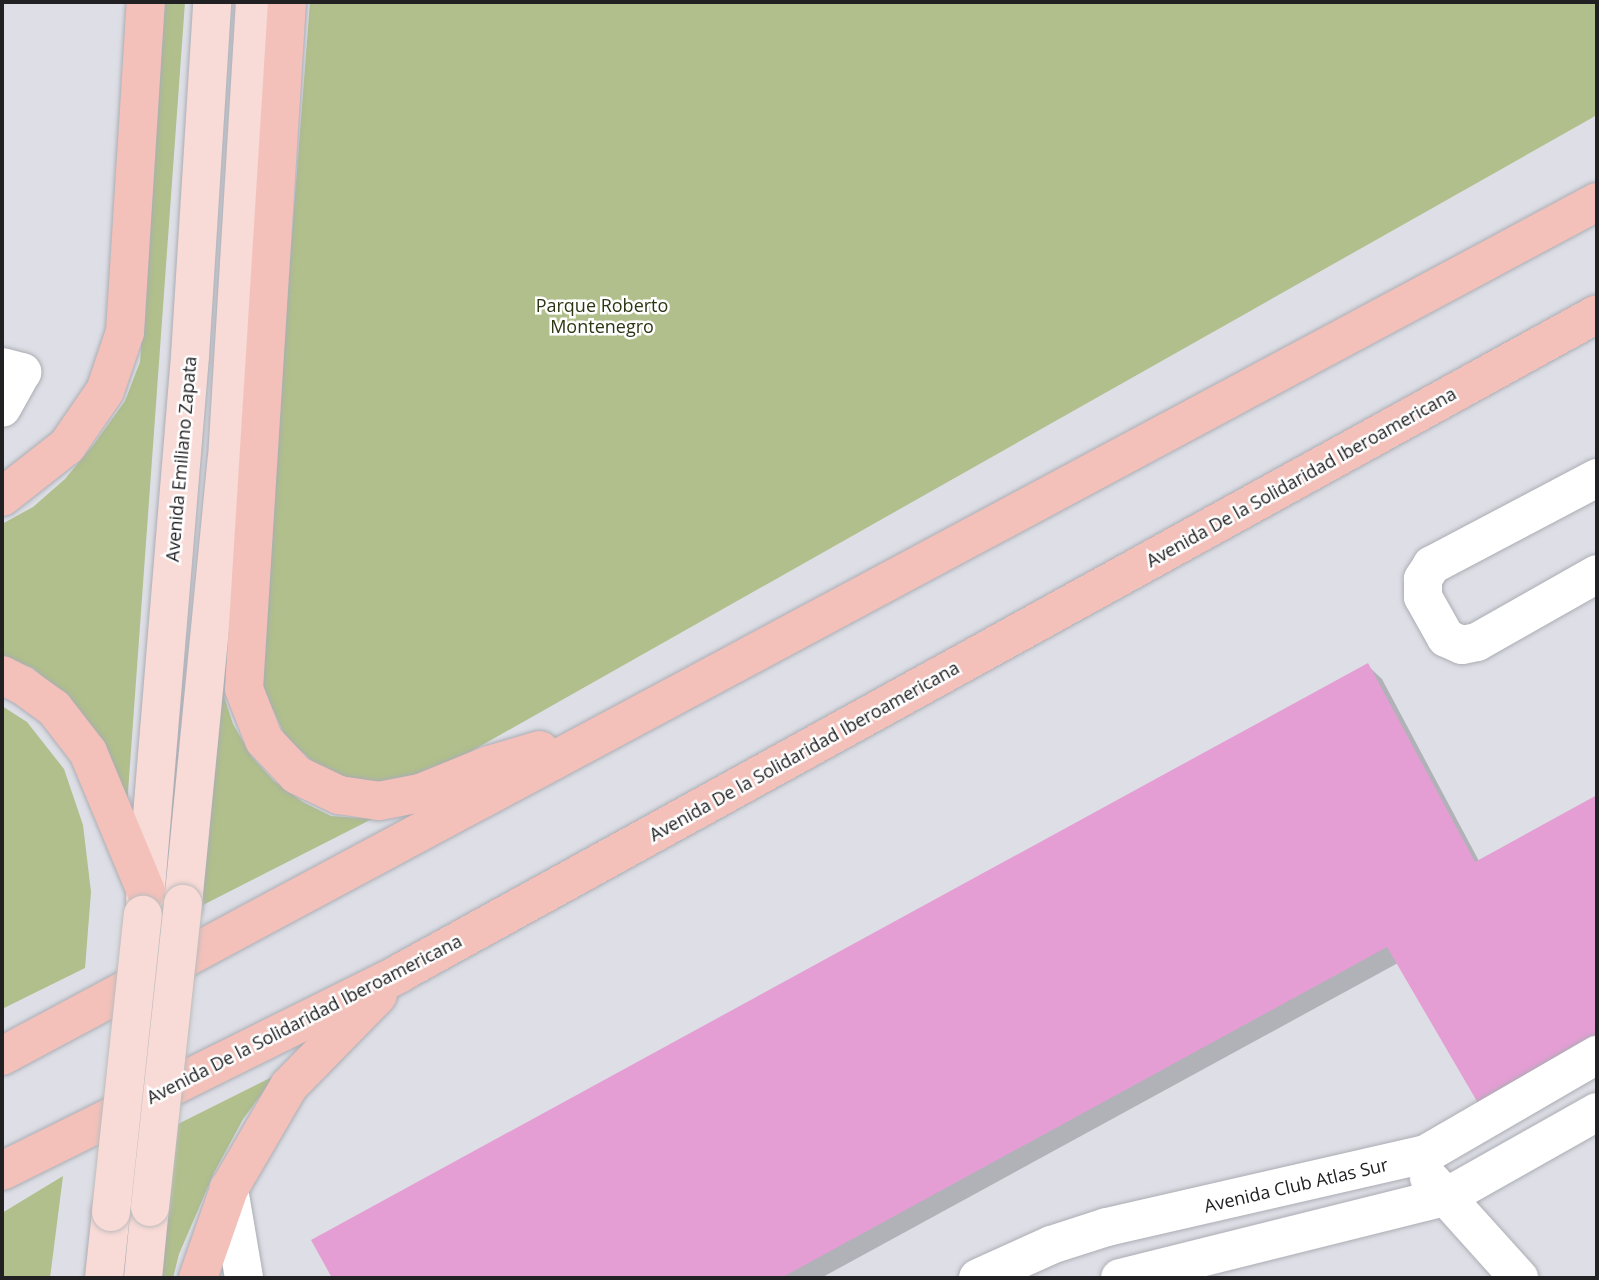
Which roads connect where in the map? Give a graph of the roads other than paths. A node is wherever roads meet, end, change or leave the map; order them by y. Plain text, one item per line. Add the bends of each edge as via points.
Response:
1 (146, 2) edge
2 (212, 2) edge
3 (255, 2) edge
4 (287, 2) edge
5 (1597, 202) edge
6 (1597, 314) edge
7 (2, 367) edge
8 (2, 408) edge
9 (1597, 478) edge
10 (2, 497) edge
11 (1597, 574) edge
12 (2, 675) edge
13 (613, 729) junction
14 (144, 903) junction
15 (163, 970) junction
16 (400, 973) junction
17 (2, 1026) edge
18 (1597, 1055) edge
19 (2, 1056) edge
20 (1597, 1112) edge
21 (1411, 1158) junction
22 (2, 1171) edge
23 (229, 1189) junction
24 (1446, 1197) junction
25 (104, 1278) edge
26 (143, 1278) edge
27 (198, 1278) edge
28 (244, 1278) edge
29 (978, 1278) edge
30 (1120, 1278) edge
31 (1519, 1278) edge

1 - 10 highway via 125,332 105,391 67,446
2 - 14 main road, Avenida Emiliano Zapata via 190,356
3 - 26 main road, bridge via 227,459
4 - 13 highway via 244,689 264,740 297,775 339,795 379,801 419,793 489,765
5 - 13 highway
6 - 16 highway, Avenida De la Solidaridad Iberoamericana
7 - 8 street via 22,372
9 - 11 street via 1432,565 1423,579 1423,597 1446,638 1462,645 1476,642
12 - 14 highway via 54,708 88,752
13 - 15 highway
14 - 25 main road, Avenida Emiliano Zapata, bridge
15 - 17 highway via 48,1005
15 - 19 highway
16 - 22 highway, Avenida De la Solidaridad Iberoamericana
16 - 23 highway via 289,1086
18 - 21 street, Avenida Club Atlas Sur via 1426,1154
20 - 24 street
21 - 24 street
21 - 29 street, Avenida Club Atlas Sur via 1107,1227 1051,1245
23 - 27 highway
23 - 28 street
24 - 30 street
24 - 31 street

